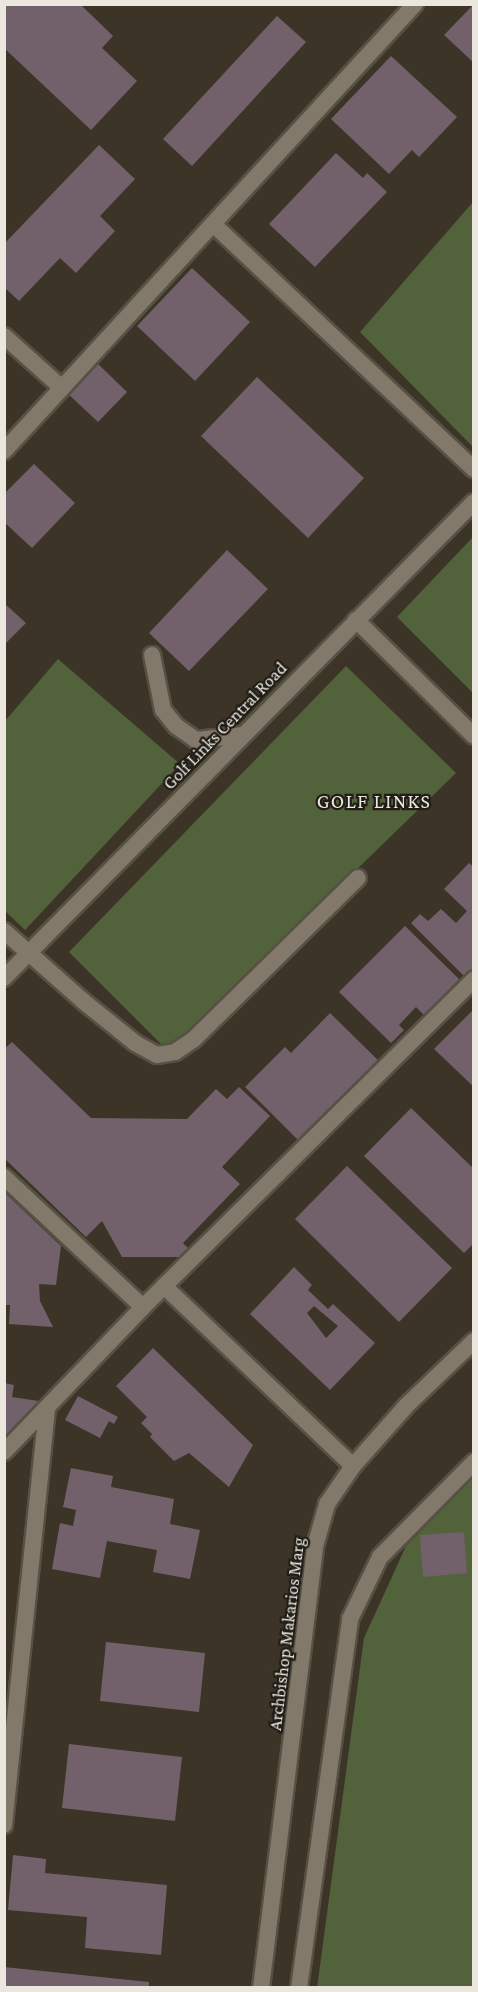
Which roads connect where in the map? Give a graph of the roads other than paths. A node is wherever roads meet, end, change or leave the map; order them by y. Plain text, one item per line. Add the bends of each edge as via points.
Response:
1 (415, 4) edge
2 (213, 224) junction
3 (4, 336) edge
4 (62, 388) junction
5 (4, 451) edge
6 (474, 469) edge
7 (474, 502) edge
8 (356, 620) junction
9 (152, 655) dead end
10 (243, 735) junction
11 (474, 736) edge
12 (358, 879) dead end
13 (4, 931) edge
14 (28, 954) junction
15 (4, 978) edge
16 (474, 979) edge
17 (4, 1177) edge
18 (164, 1286) junction
19 (143, 1307) junction
20 (474, 1341) edge
21 (47, 1408) junction
22 (4, 1452) edge
23 (474, 1462) edge
24 (353, 1466) junction
25 (4, 1826) edge
26 (261, 1988) edge
27 (299, 1988) edge

1 - 2 street
2 - 4 street
2 - 6 street
3 - 4 street
4 - 5 street
7 - 8 street, Golf Links Central Road
8 - 10 street, Golf Links Central Road
8 - 11 street
9 - 10 street via 163,710 176,726 196,740
10 - 14 street, Golf Links Central Road
12 - 14 street via 193,1040 175,1052 158,1055 135,1043
13 - 14 street
14 - 15 street, Golf Links Central Road
16 - 18 street
17 - 19 street
18 - 19 street
18 - 24 street
19 - 21 street
20 - 24 street, Archbishop Makarios Marg via 406,1406
21 - 22 street
21 - 25 street
23 - 27 street via 380,1557 350,1619
24 - 26 street, Archbishop Makarios Marg via 327,1504 316,1543

